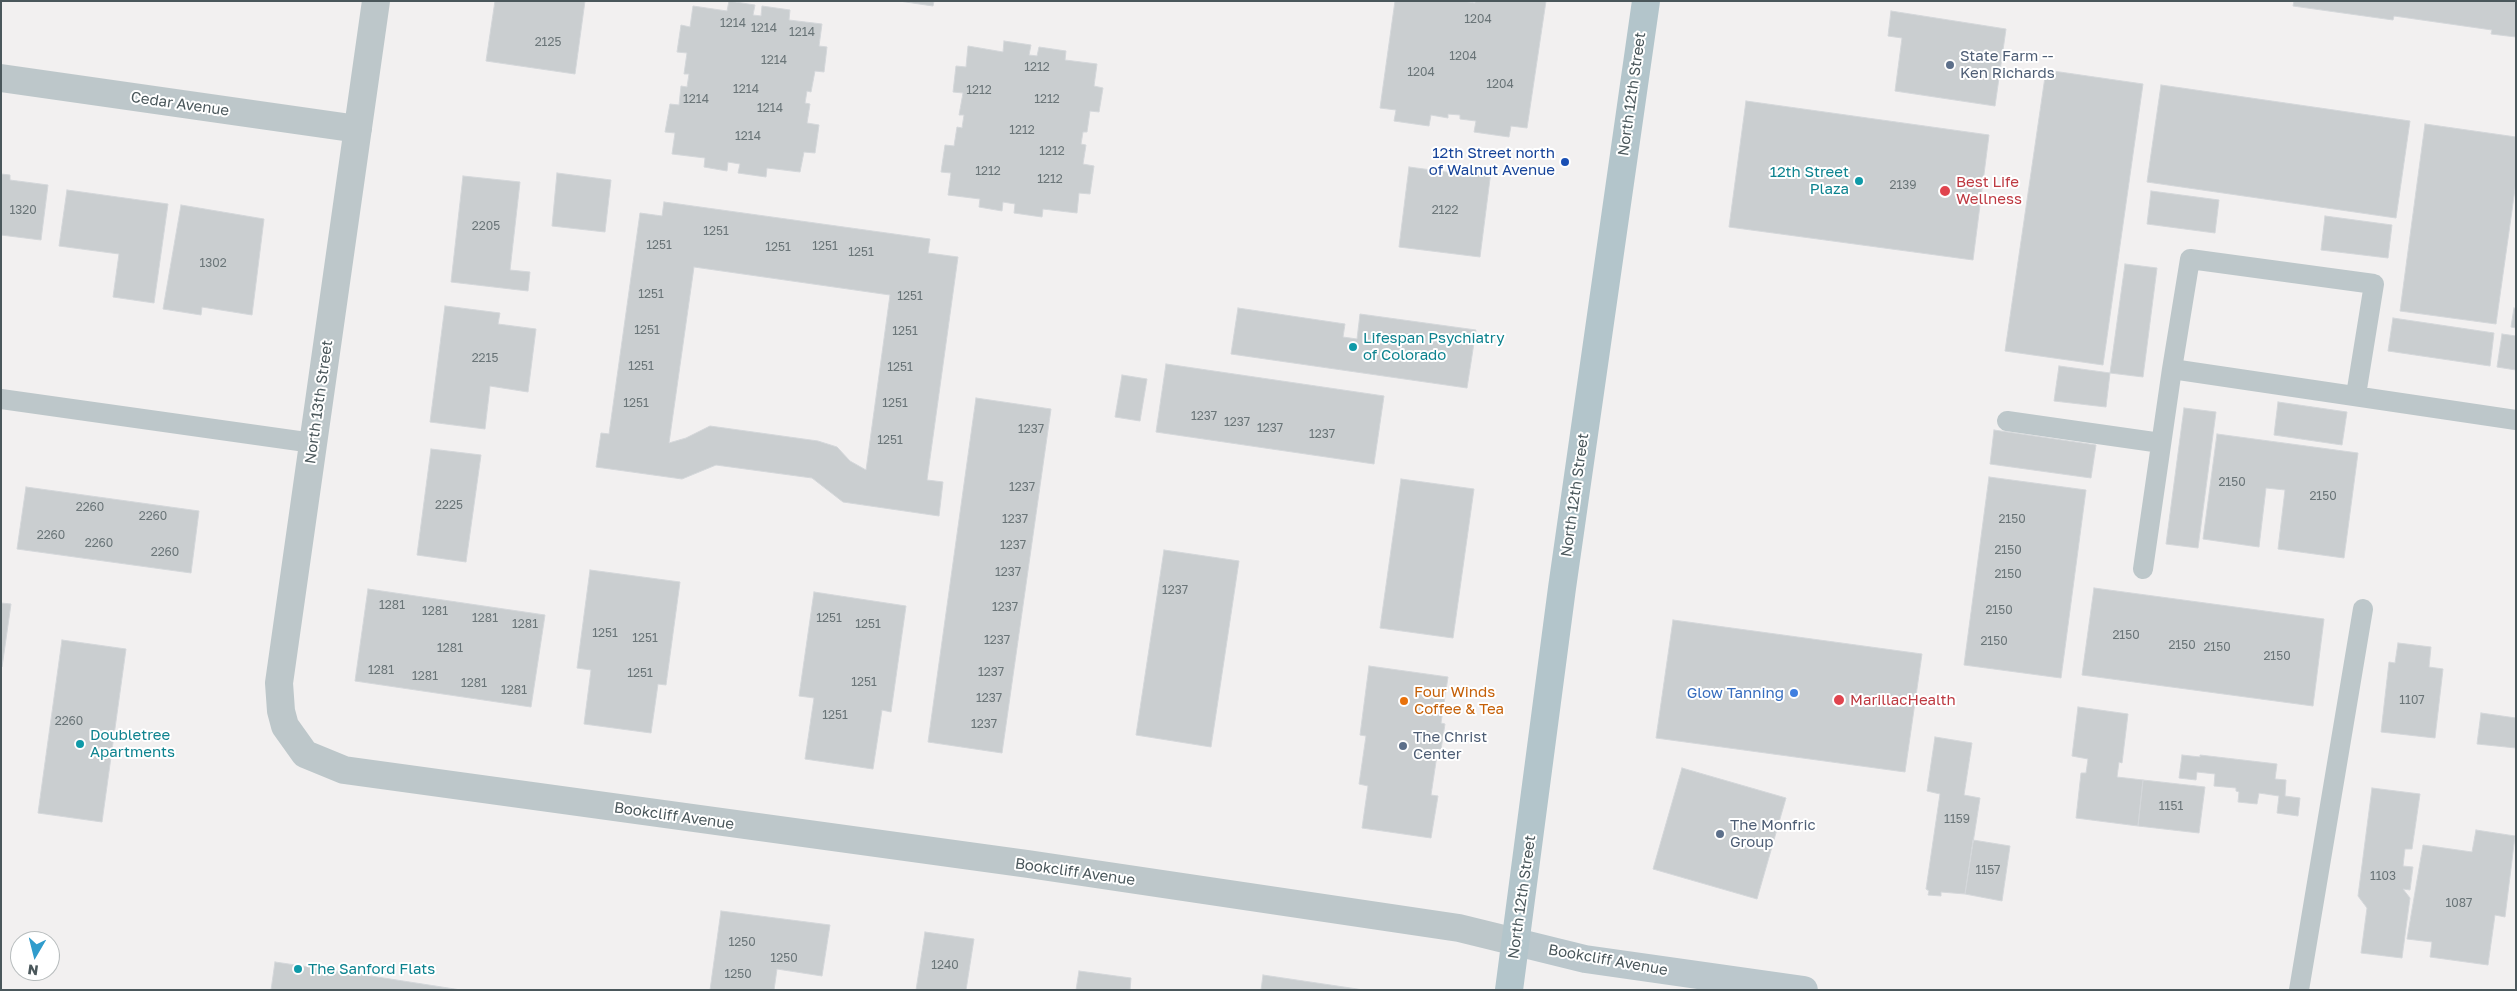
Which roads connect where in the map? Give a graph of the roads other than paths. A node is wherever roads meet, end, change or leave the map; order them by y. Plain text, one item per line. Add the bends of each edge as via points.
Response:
1 (376, 1) edge
2 (1646, 1) edge
3 (1, 78) edge
4 (358, 129) junction
5 (2172, 369) junction
6 (2356, 395) junction
7 (1, 399) edge
8 (2516, 420) edge
9 (2007, 421) dead end
10 (313, 443) junction
11 (2161, 443) junction
12 (2142, 569) dead end
13 (2363, 609) dead end
14 (344, 770) joint
15 (1516, 942) junction
16 (1509, 990) edge
17 (1804, 990) edge
18 (2299, 990) edge

1 - 4 street, North 13th Street
2 - 15 main road, North 12th Street via 1565,569
3 - 4 street, Cedar Avenue
4 - 10 street, North 13th Street
5 - 6 lane
5 - 6 lane via 2190,259 2374,284
5 - 11 lane
6 - 8 lane
7 - 10 lane
9 - 11 lane
10 - 14 street, North 13th Street via 280,683 280,711 305,754
11 - 12 lane
13 - 18 lane
14 - 15 street, Bookcliff Avenue via 1038,866 1459,928
15 - 16 main road, North 12th Street
15 - 17 street, Bookcliff Avenue via 1585,959

